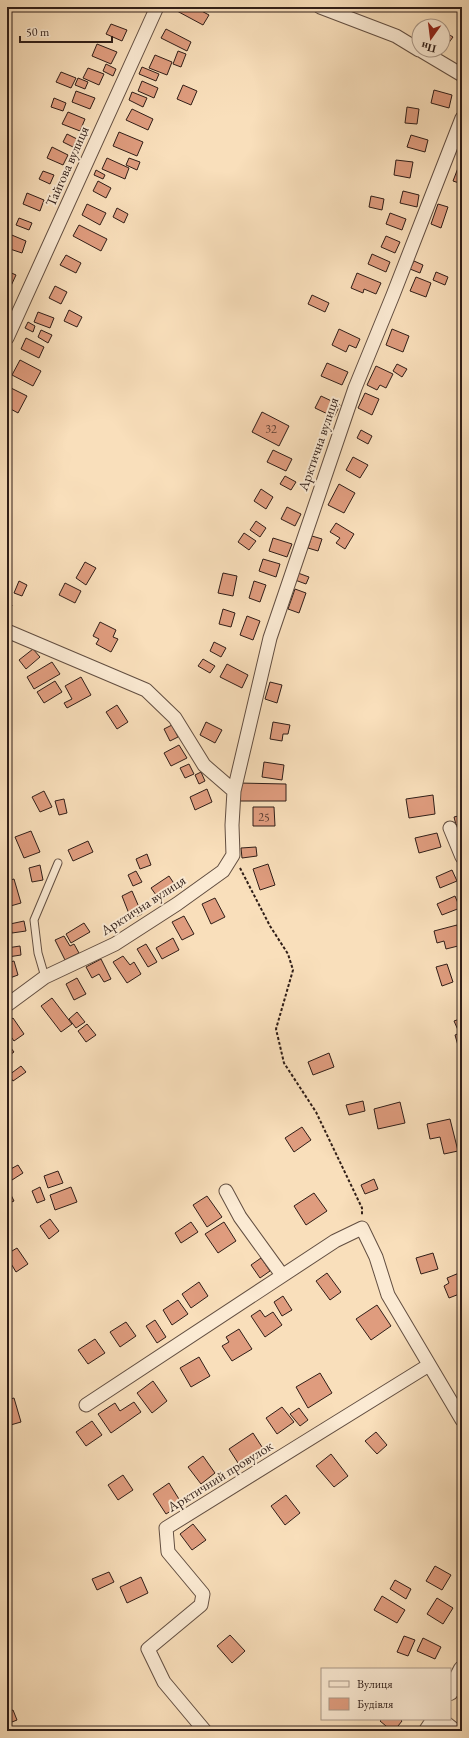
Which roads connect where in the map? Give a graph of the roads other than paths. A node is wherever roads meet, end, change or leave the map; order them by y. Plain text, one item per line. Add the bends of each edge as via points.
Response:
1 (156, 7) edge
2 (320, 7) edge
3 (411, 45) edge
4 (433, 58) edge
5 (462, 75) edge
6 (462, 118) edge
7 (7, 338) edge
8 (7, 631) edge
9 (234, 791) junction
10 (450, 828) dead end
11 (462, 857) edge
12 (58, 864) dead end
13 (45, 977) junction
14 (7, 1005) edge
15 (226, 1191) dead end
16 (282, 1275) junction
17 (429, 1365) junction
18 (86, 1405) dead end
19 (462, 1420) edge
20 (462, 1669) edge
21 (451, 1690) edge
22 (434, 1720) edge
23 (442, 1720) edge
24 (205, 1731) edge
25 (427, 1731) edge
26 (456, 1731) edge

1 - 7 street, Тайгова вулиця
2 - 3 street via 396,36
4 - 5 street
6 - 9 street, Арктична вулиця via 345,416 270,638
8 - 9 street via 146,690 176,718 204,765
9 - 13 street, Арктична вулиця via 233,854 223,871 122,940
10 - 11 street
12 - 13 lane via 34,920 38,953
13 - 14 street, Арктична вулиця
15 - 16 street via 240,1217
16 - 17 street via 335,1241 362,1228 376,1257 388,1295
16 - 18 street
17 - 19 street
17 - 24 street, Арктичний провулок via 166,1528 168,1552 203,1594 201,1605 148,1649 164,1682
20 - 21 street
22 - 25 street
23 - 26 street

